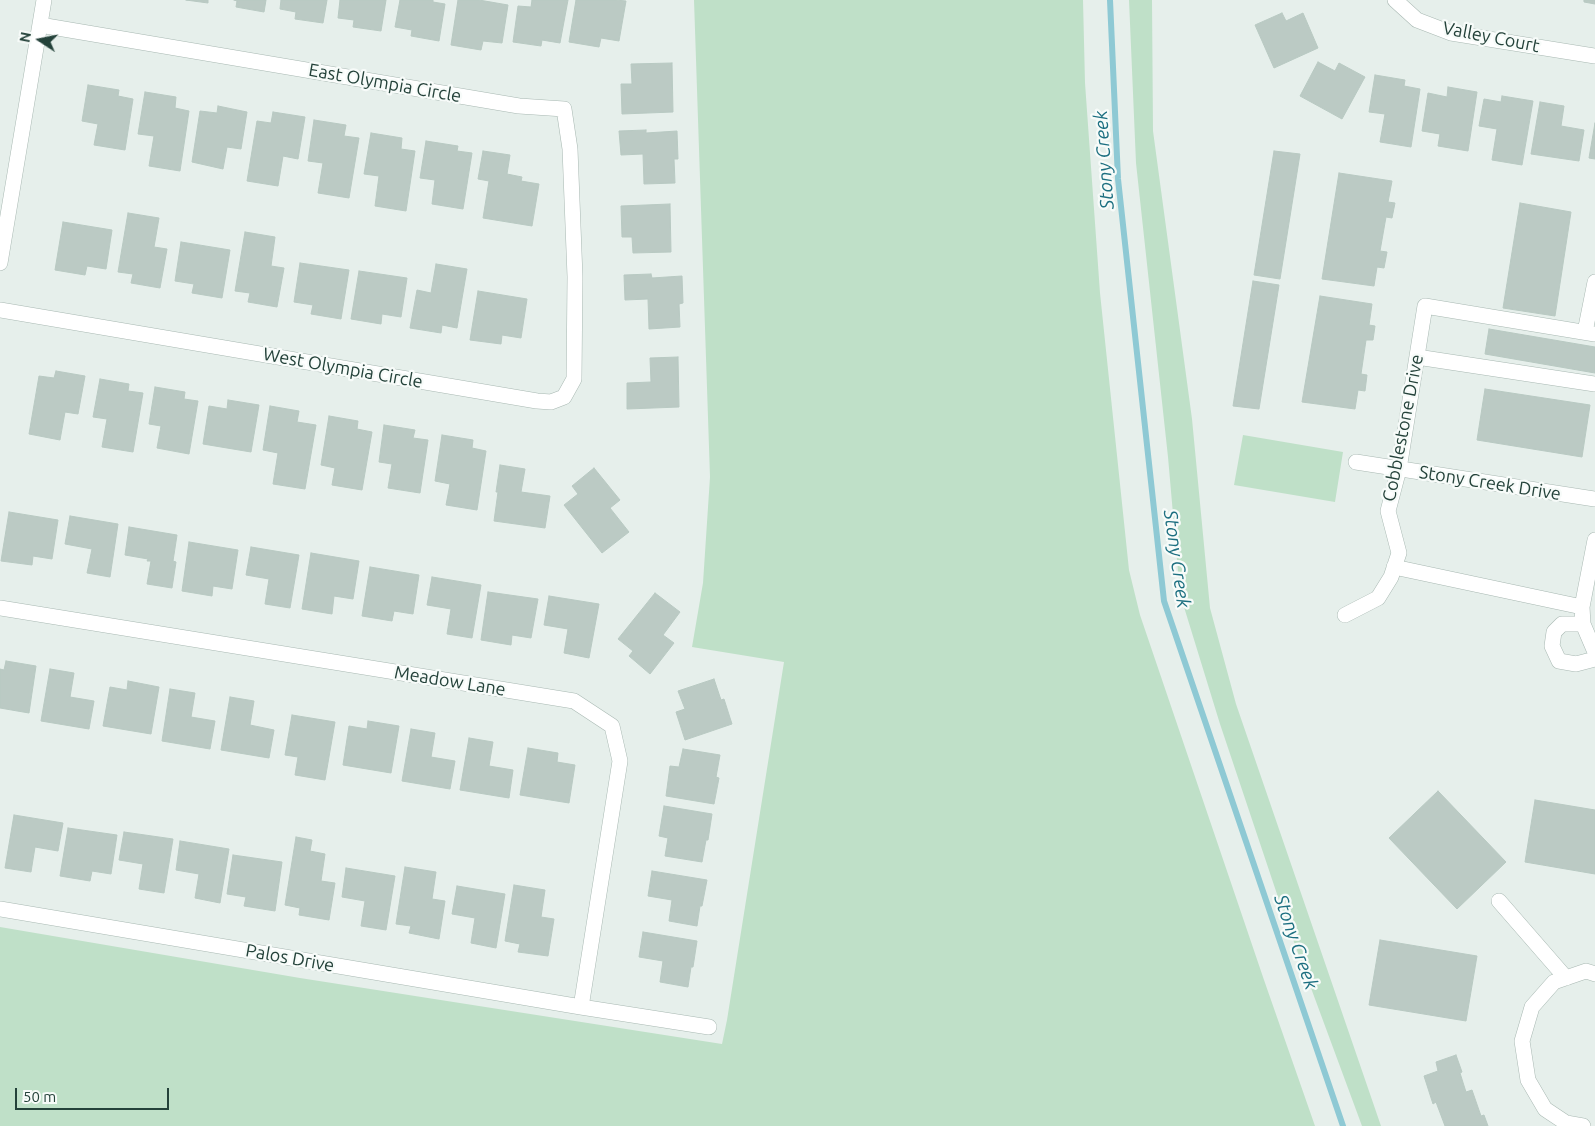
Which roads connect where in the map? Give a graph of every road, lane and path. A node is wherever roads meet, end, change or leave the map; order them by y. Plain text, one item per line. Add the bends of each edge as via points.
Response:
1 (44, 0) edge
2 (1395, 0) edge
3 (40, 25) junction
4 (1595, 56) edge
5 (2, 232) edge
6 (0, 263) edge
7 (575, 277) joint
8 (1595, 282) edge
9 (0, 310) edge
10 (1590, 333) edge
11 (1416, 357) junction
12 (1595, 384) edge
13 (1356, 462) dead end
14 (1399, 468) junction
15 (1595, 499) edge
16 (1595, 540) edge
17 (1394, 567) junction
18 (1582, 607) junction
19 (0, 608) edge
20 (1345, 615) dead end
21 (1583, 624) junction
22 (1595, 652) edge
23 (1595, 659) edge
24 (1499, 901) dead end
25 (0, 909) edge
26 (1595, 974) edge
27 (1566, 978) junction
28 (581, 1007) junction
29 (709, 1027) dead end
30 (1583, 1126) edge

1 - 3 street
2 - 4 street, Valley Court via 1417,20 1451,33
3 - 5 street
3 - 7 street, East Olympia Circle via 519,106 564,110 570,149
5 - 6 street
7 - 9 street, West Olympia Circle via 574,379 564,397 551,402
8 - 10 street
10 - 11 street, Cobblestone Drive via 1425,306
11 - 12 street
11 - 14 street, Cobblestone Drive
13 - 14 street, Stony Creek Drive
14 - 15 street, Stony Creek Drive
14 - 17 street, Cobblestone Drive via 1388,511 1398,553
16 - 18 street
17 - 18 street
17 - 20 street, Cobblestone Drive via 1378,598
18 - 21 street
19 - 28 street, Meadow Lane via 574,701 612,726 620,761
21 - 22 street
21 - 23 street via 1562,624 1554,632 1552,646 1559,662 1576,664
24 - 27 street
25 - 28 street, Palos Drive
26 - 27 street via 1586,971
27 - 30 street via 1554,982 1532,1006 1522,1041 1528,1080 1545,1109 1566,1123
28 - 29 street, Palos Drive

